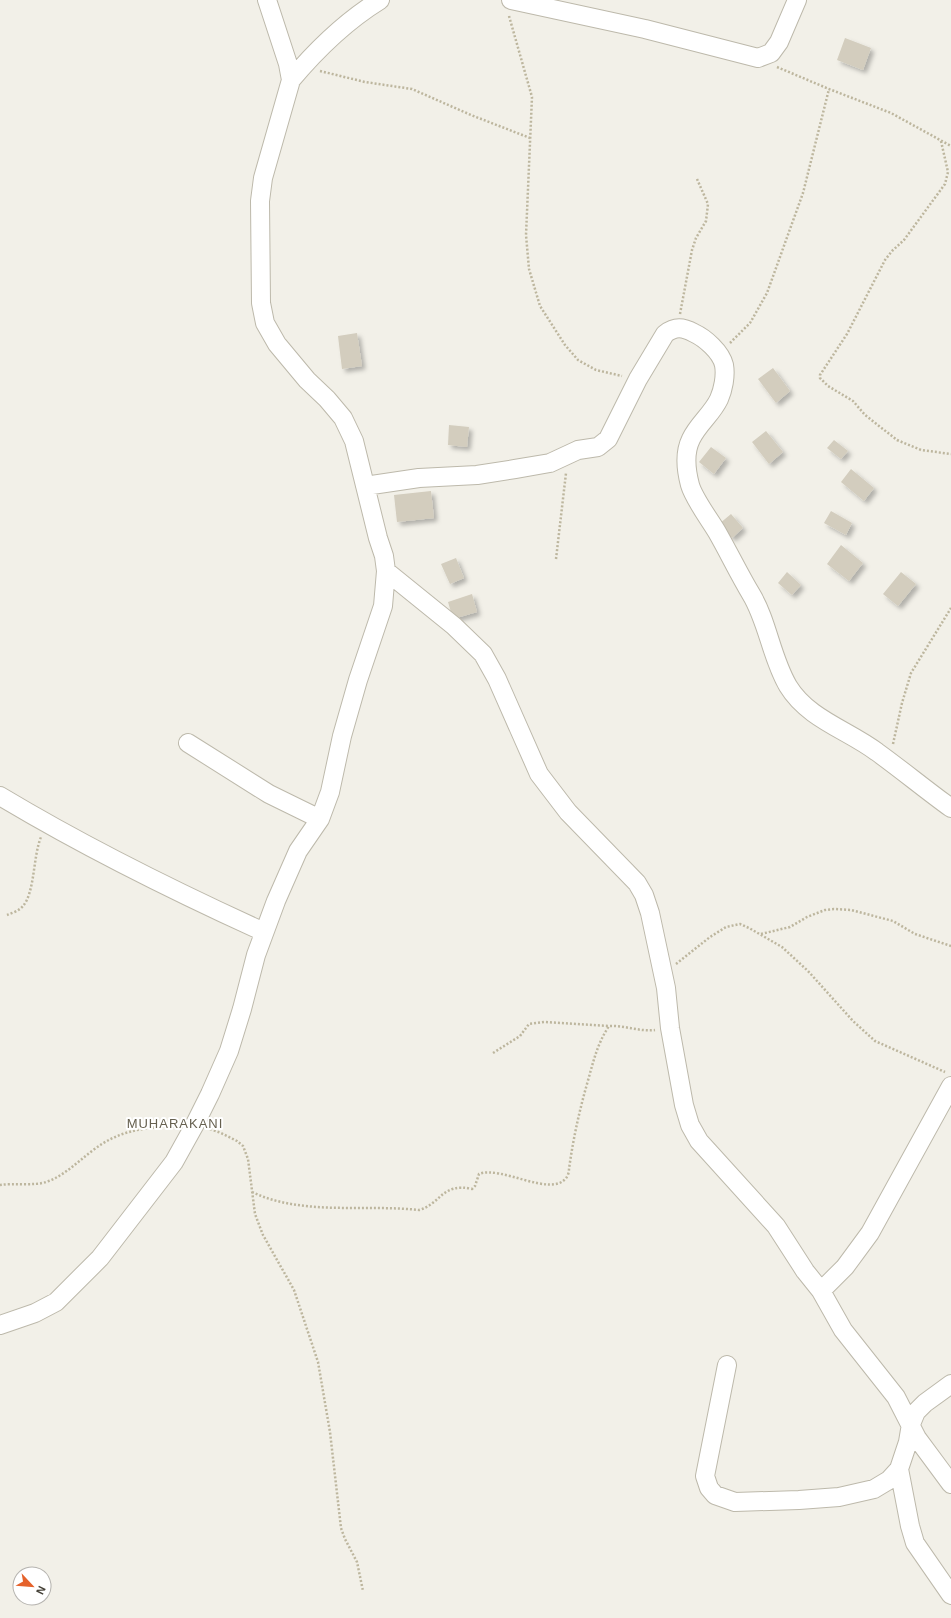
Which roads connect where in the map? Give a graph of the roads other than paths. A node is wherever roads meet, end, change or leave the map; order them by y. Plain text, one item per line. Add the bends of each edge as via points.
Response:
1 (267, 0) edge
2 (380, 0) edge
3 (797, 0) edge
4 (510, 8) edge
5 (297, 73) junction
6 (365, 486) junction
7 (386, 572) junction
8 (188, 743) dead end
9 (0, 796) edge
10 (951, 808) edge
11 (320, 819) junction
12 (264, 932) junction
13 (951, 1086) edge
14 (821, 1291) junction
15 (0, 1325) edge
16 (727, 1365) dead end
17 (951, 1384) edge
18 (911, 1424) junction
19 (899, 1469) junction
20 (951, 1484) edge
21 (951, 1596) edge

1 - 5 street via 288,64
2 - 5 street via 333,35
3 - 4 street via 772,53 758,58 645,29
5 - 6 street via 263,178 260,200 261,304 266,323 277,344 343,418 354,441
6 - 7 street
6 - 10 street via 515,469 550,463 578,450 598,447 608,439 638,379 665,334 672,328 677,328 701,336 716,350 724,364 724,385 718,400 691,439 686,460 690,487 753,596 774,657 788,686 821,719 877,752
7 - 11 street via 382,606 356,687 330,792
7 - 14 street via 454,626 483,654 497,679 539,774 568,812 637,883 650,913 666,988 670,1028 684,1105 690,1125 699,1141 776,1226
8 - 11 street via 269,794
9 - 12 street via 49,825 194,900
11 - 12 street via 291,863
12 - 15 street via 229,1051 210,1094 174,1162 100,1258 56,1302 35,1313
13 - 14 street via 870,1233 844,1267
14 - 18 street via 843,1330 896,1397
16 - 19 street via 705,1476 709,1488 715,1495 735,1502 839,1497 874,1489 889,1480
17 - 18 street via 925,1403 916,1412
18 - 19 street
18 - 20 street via 917,1438
19 - 21 street via 915,1543

